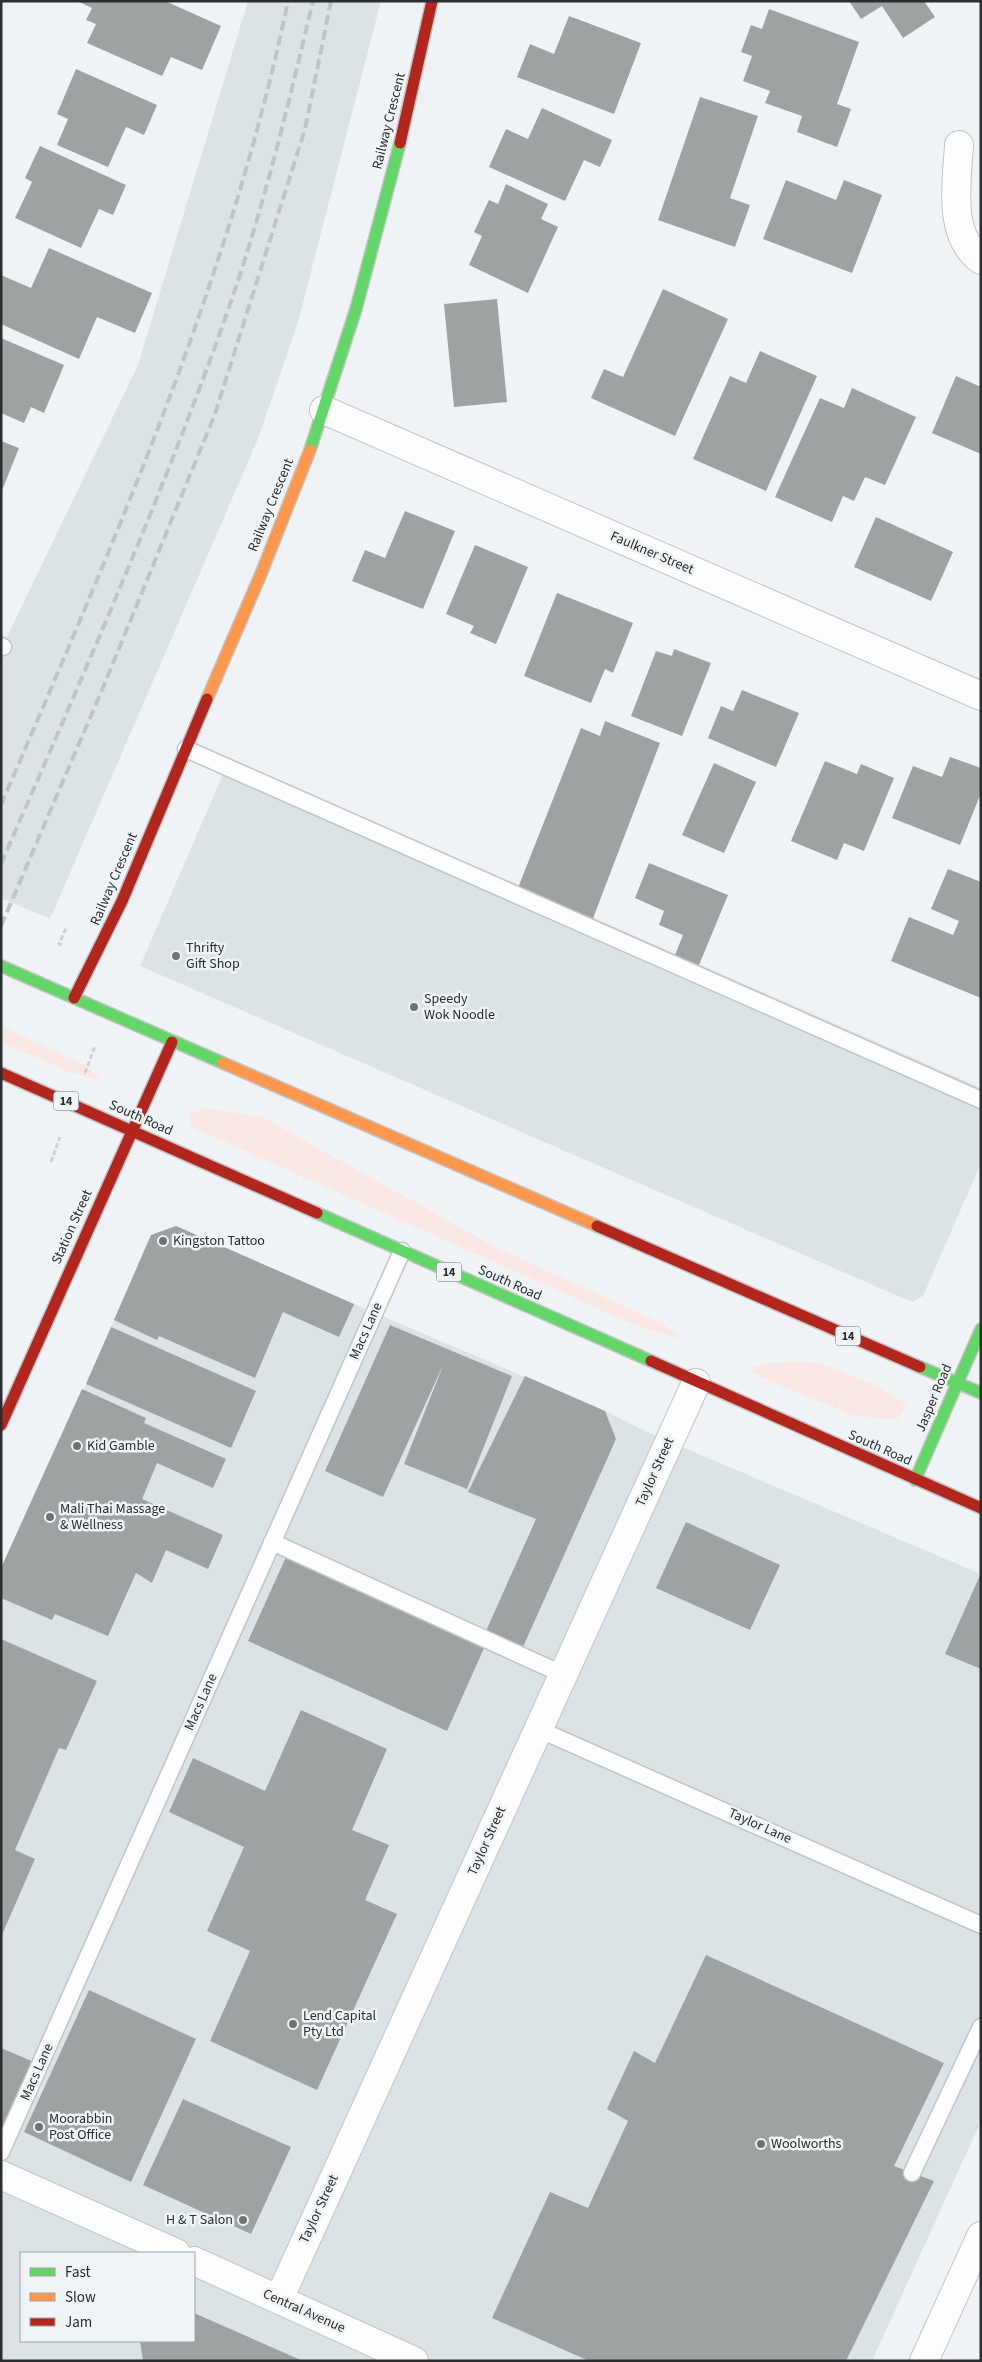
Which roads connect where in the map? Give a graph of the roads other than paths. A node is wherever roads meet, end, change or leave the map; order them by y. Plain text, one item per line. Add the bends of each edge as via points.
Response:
1 (432, 1) edge
2 (959, 145) dead end
3 (981, 260) edge
4 (324, 410) junction
5 (981, 696) edge
6 (186, 748) junction
7 (1, 966) edge
8 (74, 998) junction
9 (172, 1042) junction
10 (1, 1072) edge
11 (981, 1100) edge
12 (131, 1130) junction
13 (402, 1251) junction
14 (981, 1329) edge
15 (696, 1383) junction
16 (957, 1383) junction
17 (981, 1393) edge
18 (1, 1425) edge
19 (916, 1480) junction
20 (981, 1508) edge
21 (272, 1542) junction
22 (562, 1674) junction
23 (538, 1729) junction
24 (981, 1925) edge
25 (981, 2026) edge
26 (1, 2152) edge
27 (912, 2172) dead end
28 (1, 2175) edge
29 (981, 2236) edge
30 (174, 2252) edge
31 (195, 2261) edge
32 (279, 2299) junction
33 (414, 2361) edge
34 (924, 2361) edge

1 - 4 main road, Railway Crescent via 385,205
2 - 3 street via 958,217 971,252
4 - 5 street, Faulkner Street
4 - 6 main road, Railway Crescent via 253,592
6 - 8 main road, Railway Crescent via 106,938
6 - 11 lane
7 - 8 main road, 14
8 - 9 main road, 14
9 - 12 main road, Station Street
9 - 16 main road, 14
10 - 12 main road, South Road / 14
12 - 13 main road, South Road / 14
12 - 18 main road, Station Street
13 - 15 main road, South Road / 14
13 - 21 lane, Macs Lane
14 - 16 main road, Jasper Road
15 - 19 main road, South Road / 14
15 - 22 street, Taylor Street
16 - 17 main road, 14
16 - 19 main road, Jasper Road
19 - 20 main road, South Road / 14
21 - 22 lane
21 - 26 lane, Macs Lane
22 - 23 street, Taylor Street
23 - 24 lane, Taylor Lane
23 - 32 street, Taylor Street
25 - 27 lane
28 - 30 street
29 - 34 street
31 - 32 street, Central Avenue
32 - 33 street, Central Avenue

